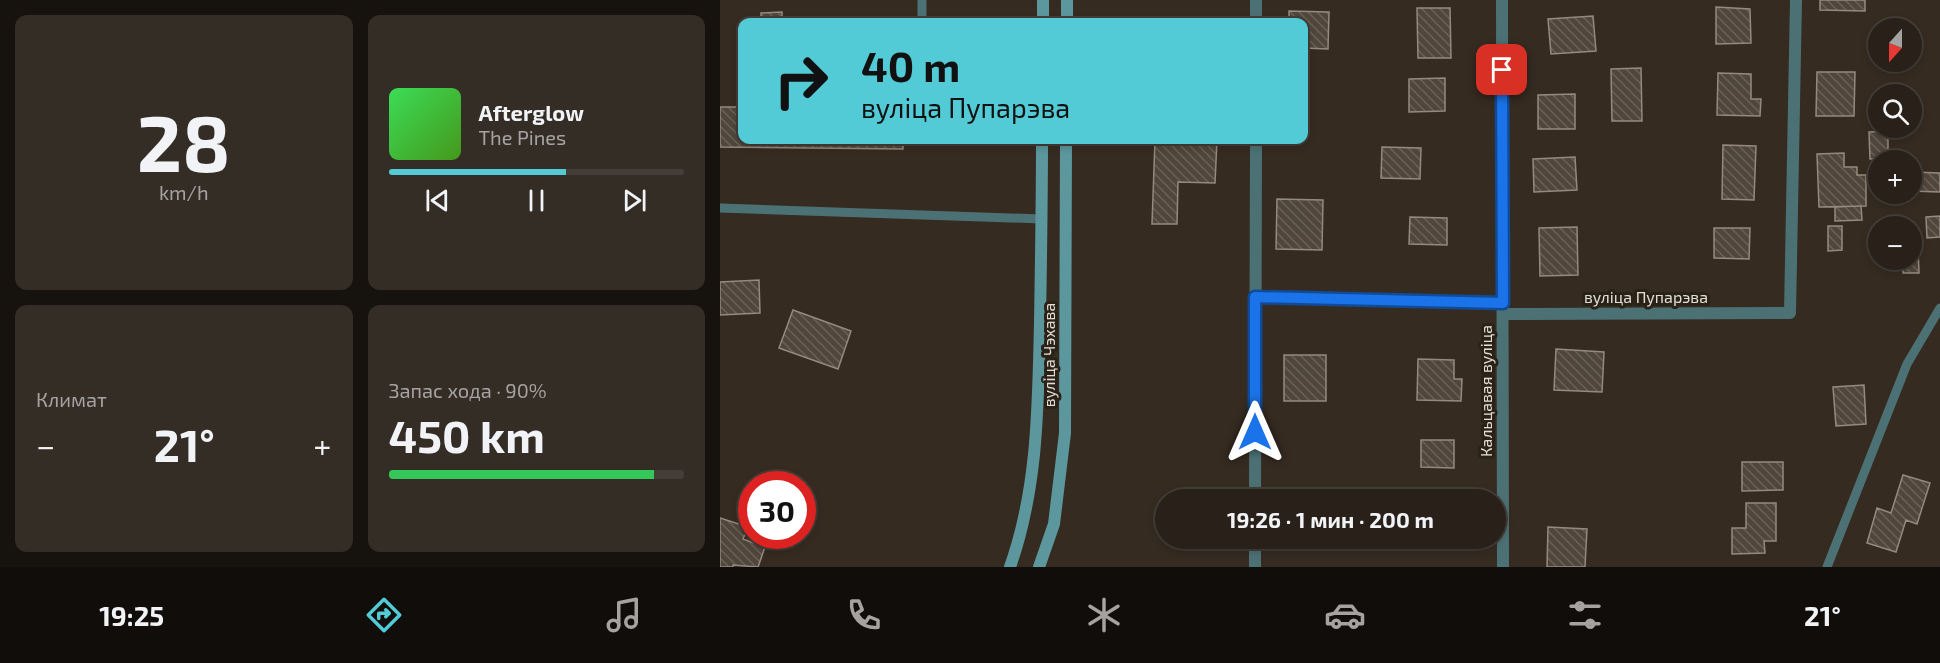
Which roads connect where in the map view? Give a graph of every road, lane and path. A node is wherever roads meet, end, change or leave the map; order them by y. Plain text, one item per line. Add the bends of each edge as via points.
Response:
1 (922, 0) edge
2 (1043, 0) edge
3 (1067, 0) edge
4 (1256, 0) edge
5 (1502, 0) edge
6 (1796, 0) edge
7 (922, 18) edge
8 (1043, 18) edge
9 (1067, 18) edge
10 (1256, 18) edge
11 (1042, 144) edge
12 (1066, 144) edge
13 (1256, 144) edge
14 (720, 208) edge
15 (1042, 219) junction
16 (1255, 297) junction
17 (1503, 308) junction
18 (1940, 308) edge
19 (1255, 489) edge
20 (1255, 549) edge
21 (1010, 567) edge
22 (1039, 567) edge
23 (1255, 567) edge
24 (1503, 567) edge
25 (1827, 567) edge

1 - 7 lane
2 - 8 main road
3 - 9 main road
4 - 10 street
5 - 17 street, Кальцавая вуліца
6 - 17 street, вуліца Пупарэва via 1790,313
11 - 15 main road, вуліца Чэхава
12 - 22 main road, вуліца Чэхава via 1065,433 1054,524
13 - 16 street
14 - 15 lane
15 - 21 main road, вуліца Чэхава via 1033,476
16 - 17 street, вуліца Пупарэва
16 - 19 street
17 - 24 street, Кальцавая вуліца
18 - 25 lane via 1907,364
20 - 23 street

